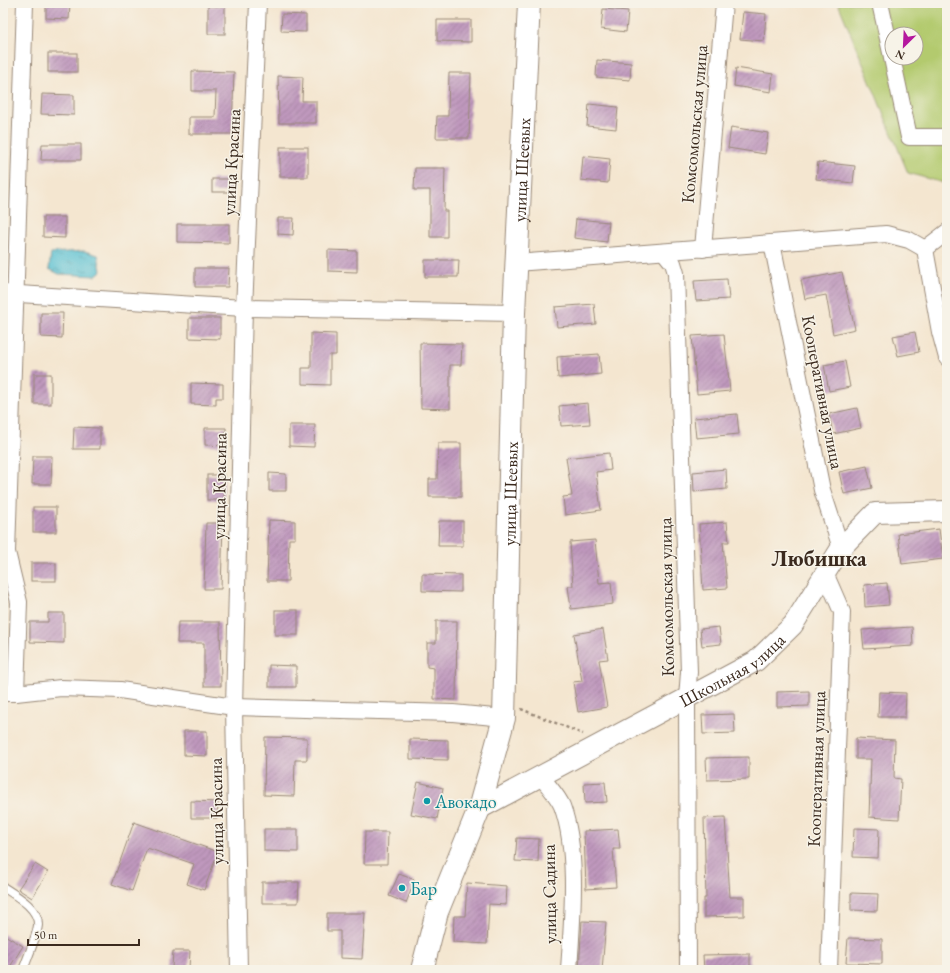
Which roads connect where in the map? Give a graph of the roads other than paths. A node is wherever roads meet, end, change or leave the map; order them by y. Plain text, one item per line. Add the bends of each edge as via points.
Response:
1 (25, 3) edge
2 (258, 3) edge
3 (529, 3) edge
4 (724, 3) edge
5 (880, 3) edge
6 (885, 26) edge
7 (894, 66) edge
8 (947, 137) edge
9 (947, 232) edge
10 (772, 243) junction
11 (703, 249) junction
12 (926, 250) junction
13 (664, 252) junction
14 (516, 263) junction
15 (10, 293) edge
16 (244, 308) junction
17 (514, 313) junction
18 (947, 358) edge
19 (947, 511) edge
20 (841, 548) junction
21 (825, 573) junction
22 (10, 693) edge
23 (687, 698) junction
24 (234, 707) junction
25 (504, 710) junction
26 (540, 776) junction
27 (479, 809) junction
28 (3, 887) edge
29 (23, 970) edge
30 (239, 970) edge
31 (422, 970) edge
32 (569, 970) edge
33 (688, 970) edge
34 (829, 970) edge

1 - 15 street
2 - 16 street, улица Красина
3 - 14 main road, улица Шеевых
4 - 11 street, Комсомольская улица
5 - 6 street
7 - 8 street via 909,137
9 - 12 street
10 - 11 street
10 - 12 street via 886,234 909,240
10 - 20 street, Кооперативная улица via 822,490
11 - 13 street
12 - 18 street
13 - 14 street
13 - 23 street, Комсомольская улица via 673,263 676,273 689,672
14 - 17 main road, улица Шеевых
15 - 16 street
15 - 22 street via 7,552 19,602
16 - 17 street
16 - 24 street, улица Красина
17 - 25 main road, улица Шеевых
19 - 20 street, Школьная улица via 875,513
20 - 21 street, Школьная улица
21 - 23 street, Школьная улица via 793,625 756,661
21 - 34 street, Кооперативная улица via 842,612
22 - 24 street via 61,688 120,690
23 - 26 street, Школьная улица
23 - 33 street, Комсомольская улица
24 - 25 street via 453,713
24 - 30 street, улица Красина
25 - 27 main road, улица Шеевых
26 - 27 street, Школьная улица
26 - 32 street, улица Садина via 562,805 572,852
27 - 31 main road, улица Шеевых via 437,912
28 - 29 lane via 20,898 34,912 38,924

